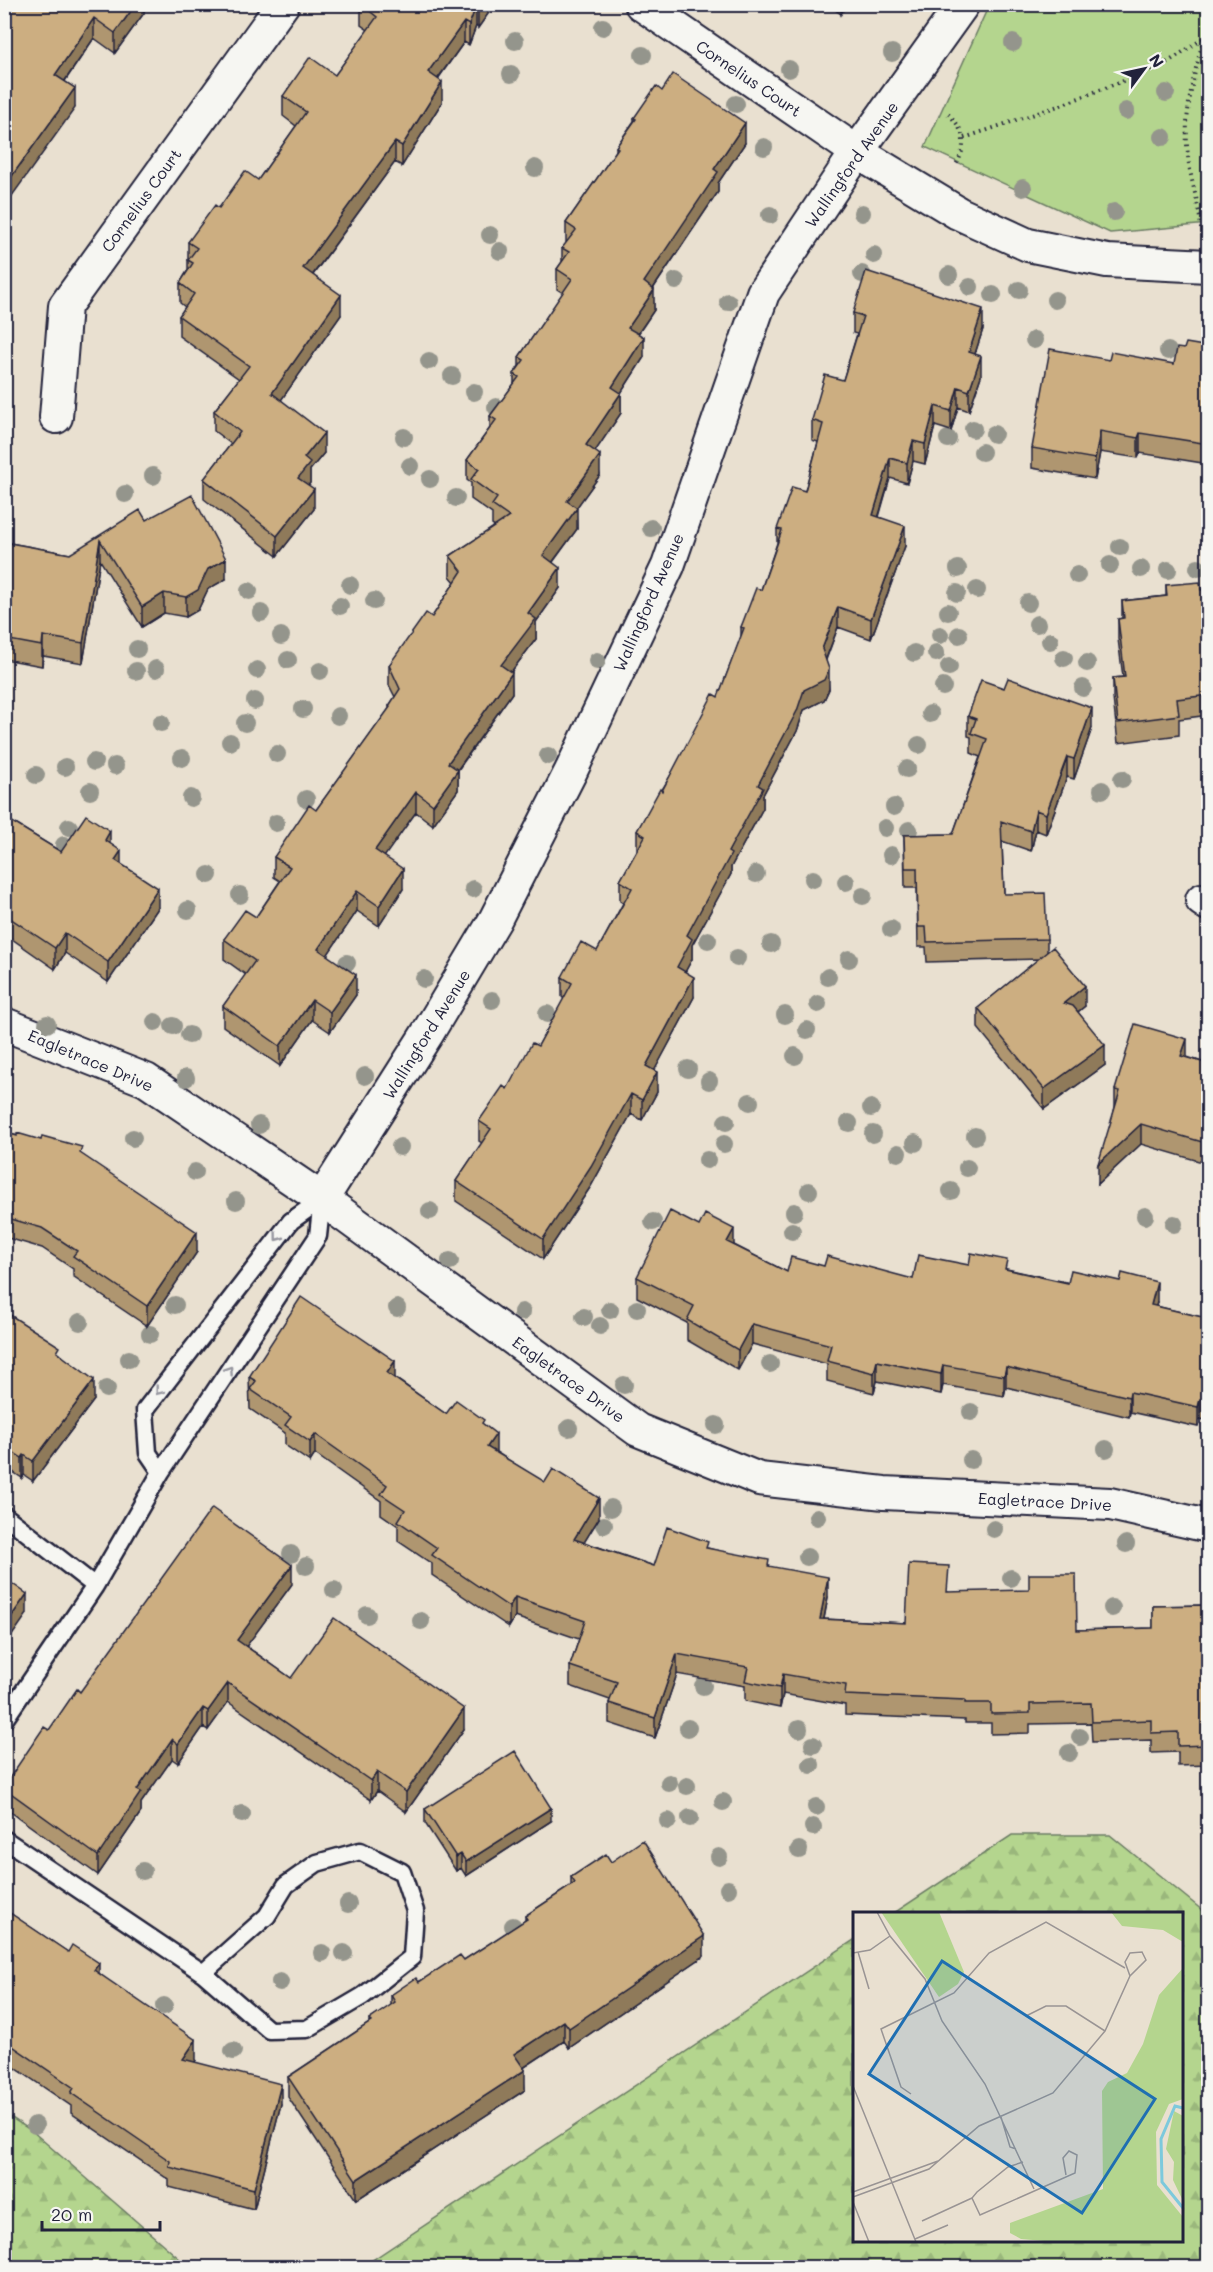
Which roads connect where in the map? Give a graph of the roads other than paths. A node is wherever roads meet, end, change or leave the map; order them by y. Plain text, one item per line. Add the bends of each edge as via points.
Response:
1 (283, 4) edge
2 (641, 4) edge
3 (963, 4) edge
4 (858, 152) junction
5 (1209, 267) edge
6 (56, 417) dead end
7 (4, 1024) edge
8 (322, 1199) junction
9 (161, 1472) junction
10 (4, 1515) edge
11 (1209, 1526) edge
12 (95, 1586) junction
13 (4, 1720) edge
14 (4, 1839) edge
15 (203, 1973) junction

1 - 6 street, Cornelius Court via 65,306
2 - 4 street, Cornelius Court
3 - 4 street, Wallingford Avenue
4 - 5 street via 958,213 1028,245 1107,261
4 - 8 street, Wallingford Avenue via 763,293 668,566 495,920
7 - 8 street, Eagletrace Drive via 146,1080
9 -> 8 lane via 318,1236
8 -> 9 lane via 291,1221 145,1410 148,1453
8 - 11 street, Eagletrace Drive via 638,1430 759,1479 884,1493 1110,1504
9 - 12 lane
10 - 12 lane
12 - 13 lane
14 - 15 lane
15 - 15 lane via 269,2030 307,2029 363,1996 412,1957 415,1911 402,1872 360,1851 317,1863 285,1886 267,1916

